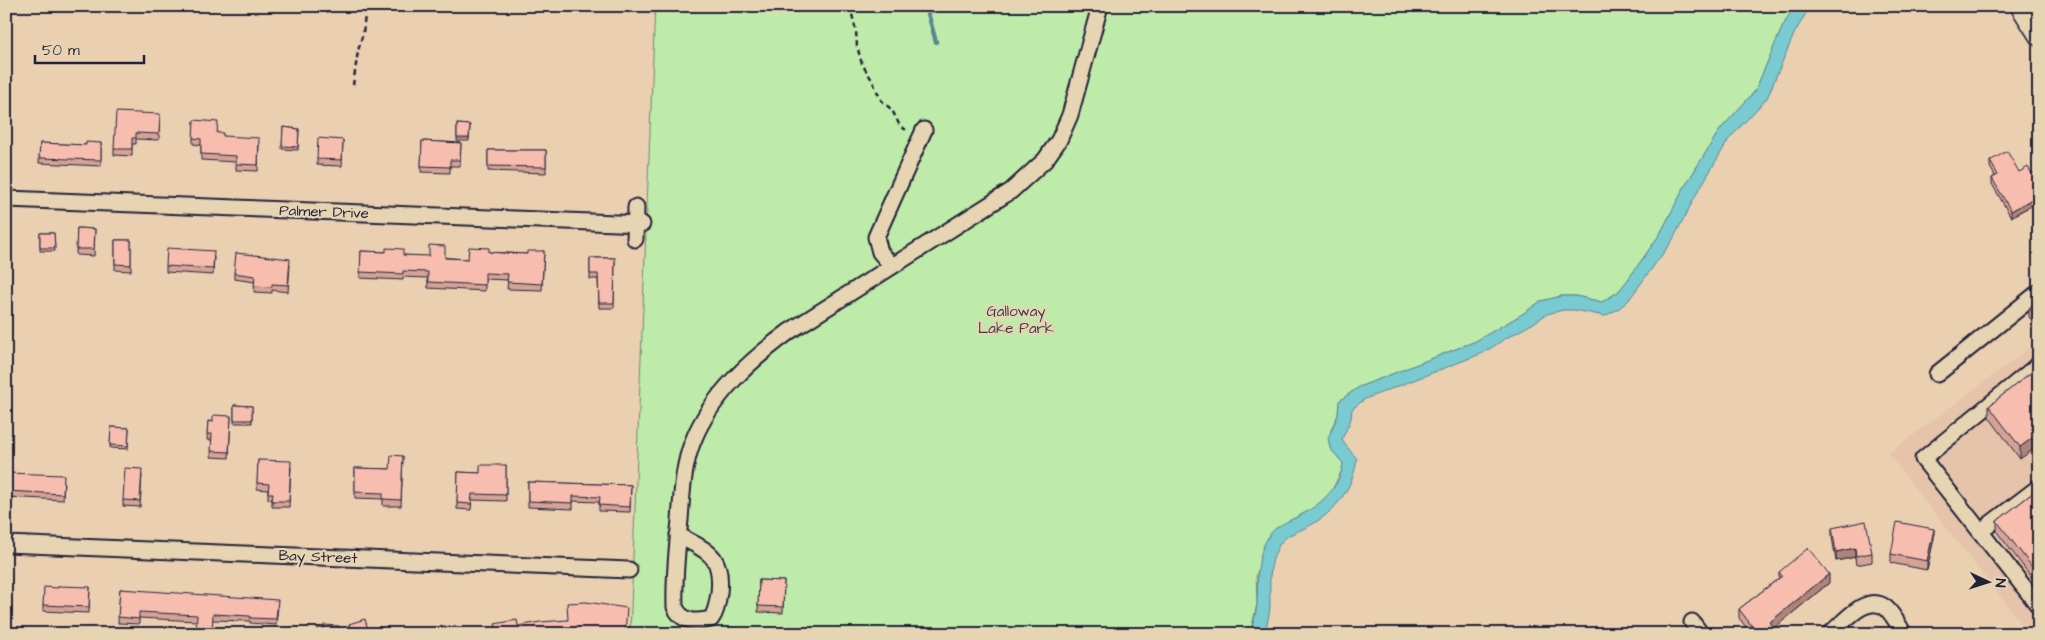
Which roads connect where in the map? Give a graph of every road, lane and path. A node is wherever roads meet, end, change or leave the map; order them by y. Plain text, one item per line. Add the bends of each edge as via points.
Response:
1 (366, 6) edge
2 (850, 6) edge
3 (1100, 6) edge
4 (2020, 6) edge
5 (2039, 36) edge
6 (353, 85) dead end
7 (922, 135) joint
8 (6, 199) edge
9 (636, 207) dead end
10 (892, 266) junction
11 (2039, 292) edge
12 (2039, 364) edge
13 (1937, 374) dead end
14 (2039, 487) edge
15 (1981, 531) junction
16 (678, 535) junction
17 (6, 544) edge
18 (629, 570) dead end
19 (2039, 606) edge
20 (1830, 634) edge
21 (1904, 634) edge

1 - 6 path
2 - 7 path via 862,64 881,100 892,110 900,126
3 - 10 street via 1070,116 1045,160 1011,191
4 - 5 main road
7 - 10 street via 876,237 880,252
8 - 9 street, Palmer Drive via 637,229
10 - 16 street via 766,349 714,404 693,441 688,459
11 - 13 street
12 - 15 street via 1923,459
14 - 15 street
15 - 19 street
16 - 16 street via 708,552 718,563 720,579 716,612 711,619 701,622 688,620 680,616 675,607
17 - 18 street, Bay Street
20 - 21 street via 1862,607 1877,602 1886,608

